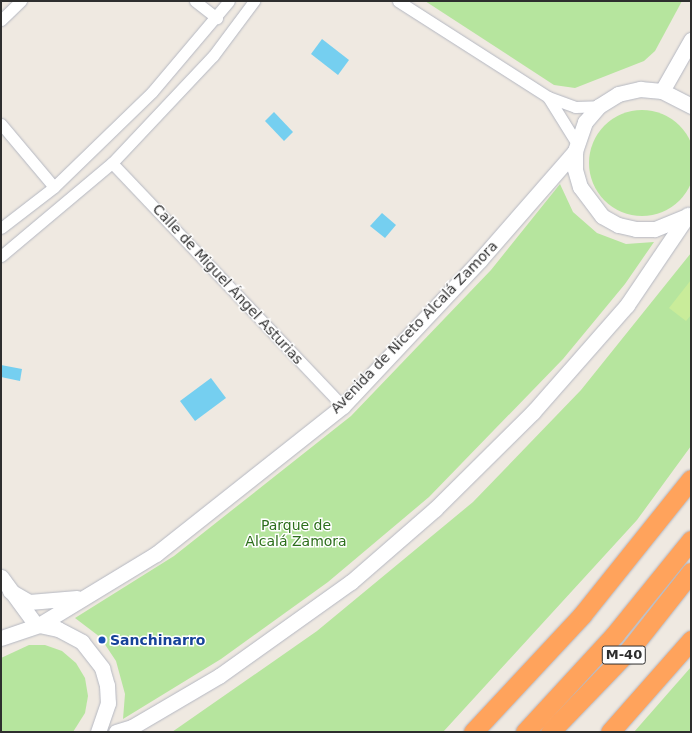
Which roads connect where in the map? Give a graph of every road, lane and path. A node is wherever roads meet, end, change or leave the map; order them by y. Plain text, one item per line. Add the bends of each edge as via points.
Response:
1 (21, 1) edge
2 (195, 1) edge
3 (229, 1) edge
4 (254, 1) edge
5 (398, 1) edge
6 (217, 18) junction
7 (1, 20) edge
8 (691, 40) edge
9 (662, 91) junction
10 (548, 97) junction
11 (599, 106) junction
12 (691, 106) edge
13 (1, 124) edge
14 (575, 146) junction
15 (112, 163) junction
16 (54, 187) junction
17 (690, 214) edge
18 (1, 228) edge
19 (1, 256) edge
20 (343, 406) junction
21 (691, 479) edge
22 (691, 540) edge
23 (691, 572) edge
24 (1, 577) edge
25 (10, 591) junction
26 (82, 598) junction
27 (38, 625) junction
28 (1, 638) edge
29 (691, 640) edge
30 (130, 729) edge
31 (98, 732) edge
32 (116, 732) edge
33 (473, 732) edge
34 (525, 732) edge
35 (550, 732) edge
36 (610, 732) edge

1 - 7 street
2 - 6 street
3 - 6 street
4 - 15 street via 213,56
5 - 10 street
6 - 16 street via 152,92
8 - 9 street
9 - 11 street via 640,89 618,94
9 - 12 street
10 - 11 street via 575,107
10 - 14 street
11 - 14 street via 584,122
13 - 16 street
14 - 17 street via 575,169 580,187 589,202 607,219 636,229 654,229 672,224
14 - 20 street, Avenida de Niceto Alcalá Zamora via 480,260
15 - 19 street
15 - 20 street, Calle de Miguel Ángel Asturias
16 - 18 street
17 - 30 street via 621,310 534,412 435,509 351,582 219,676
20 - 26 street, Avenida de Niceto Alcalá Zamora via 156,554
21 - 33 highway via 582,615
22 - 34 highway via 615,634
23 - 35 highway, M-40 via 631,648
24 - 25 street
25 - 26 street, Avenida de Niceto Alcalá Zamora via 29,602
25 - 27 street
26 - 27 street, Avenida de Niceto Alcalá Zamora
27 - 28 street, Avenida de Niceto Alcalá Zamora
27 - 31 street via 58,628 82,642 102,668 108,703
29 - 36 highway, M-40
30 - 32 street

